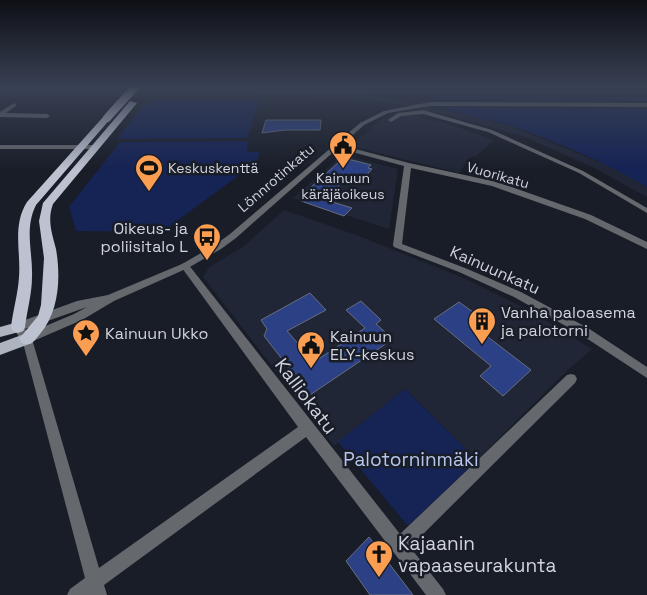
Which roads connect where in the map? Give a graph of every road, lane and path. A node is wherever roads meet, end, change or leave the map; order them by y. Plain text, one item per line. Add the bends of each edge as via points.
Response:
1 (0, 115) edge
2 (110, 115) edge
3 (123, 115) edge
4 (380, 115) edge
5 (399, 115) edge
6 (433, 115) edge
7 (48, 116) dead end
8 (391, 120) dead end
9 (336, 146) junction
10 (0, 147) edge
11 (81, 147) junction
12 (94, 147) junction
13 (408, 165) junction
14 (647, 211) edge
15 (647, 246) edge
16 (185, 266) junction
17 (110, 298) junction
18 (45, 317) junction
19 (18, 327) junction
20 (0, 332) edge
21 (26, 339) junction
22 (0, 349) edge
23 (647, 373) edge
24 (572, 379) dead end
25 (306, 428) junction
26 (398, 546) junction
27 (96, 588) edge
28 (76, 595) edge
29 (437, 595) edge

1 - 7 street
2 - 11 highway, bridge
3 - 12 highway
4 - 9 street, Lönnrotinkatu
5 - 8 street
6 - 14 street via 490,131 581,172
9 - 13 street, Vuorikatu
9 - 16 street, Lönnrotinkatu via 233,236
10 - 11 street
11 - 12 street
11 - 19 highway via 24,215 26,272
12 - 18 highway via 44,211 50,254
13 - 15 street, Vuorikatu via 494,184 588,217
13 - 23 street, Kainuunkatu via 396,245 472,274 541,306 606,344
16 - 17 street, Lönnrotinkatu
16 - 25 street, Kalliokatu
17 - 18 street, Lönnrotinkatu via 77,305
17 - 21 street, Lönnrotinkatu via 78,317
18 - 19 street, Lönnrotinkatu
18 - 21 highway
19 - 20 main road, Lönnrotinkatu
19 - 21 street
21 - 22 main road, Lönnrotinkatu
21 - 27 street
24 - 26 street
25 - 26 street, Kalliokatu
25 - 27 street
26 - 29 street, Kalliokatu
27 - 28 street

